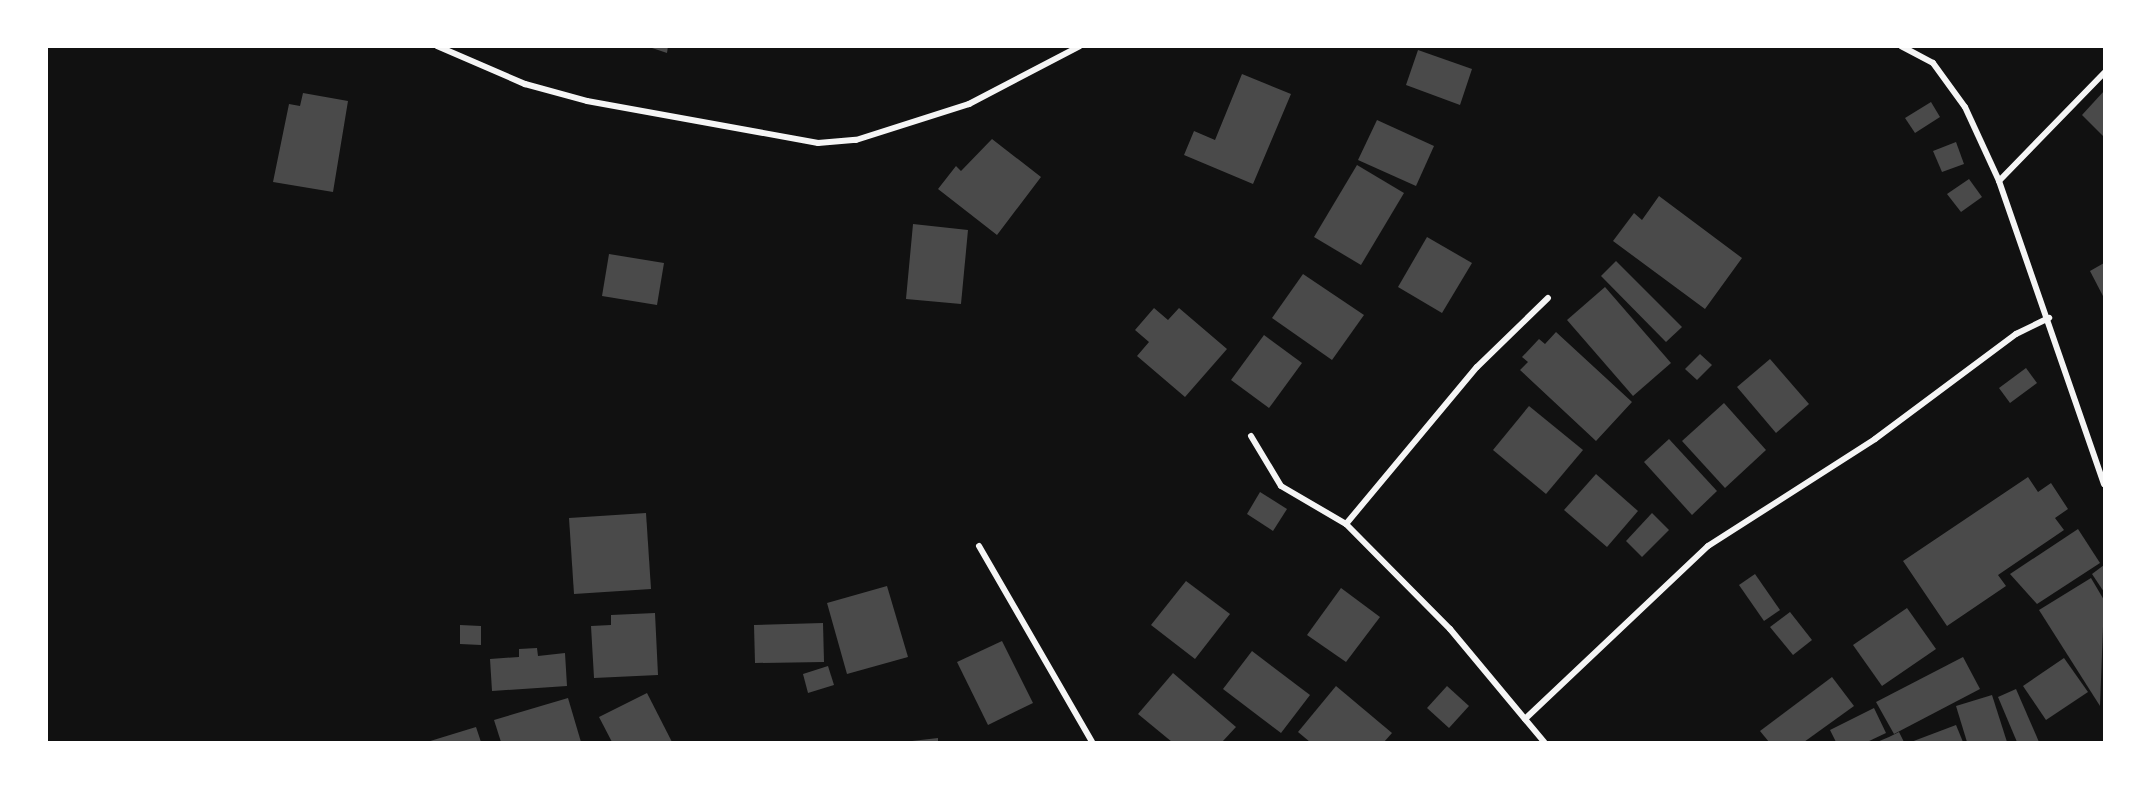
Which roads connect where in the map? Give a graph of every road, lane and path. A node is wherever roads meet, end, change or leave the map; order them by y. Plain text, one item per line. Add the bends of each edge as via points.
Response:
1 (437, 46) edge
2 (1080, 46) edge
3 (1901, 46) edge
4 (2104, 73) edge
5 (1999, 181) junction
6 (1548, 298) dead end
7 (2049, 318) junction
8 (1251, 436) dead end
9 (2104, 484) edge
10 (1346, 524) junction
11 (978, 546) dead end
12 (1524, 719) junction
13 (1092, 742) edge
14 (1544, 742) edge

1 - 2 street via 525,84 586,101 818,143 856,140 969,104
3 - 5 street via 1933,63 1965,107
4 - 5 street
5 - 7 street
6 - 10 street via 1477,367
7 - 9 street via 2089,451
7 - 12 street via 2016,334 1875,439 1708,546
8 - 10 street via 1281,486
10 - 12 street via 1450,630
11 - 13 street
12 - 14 street

